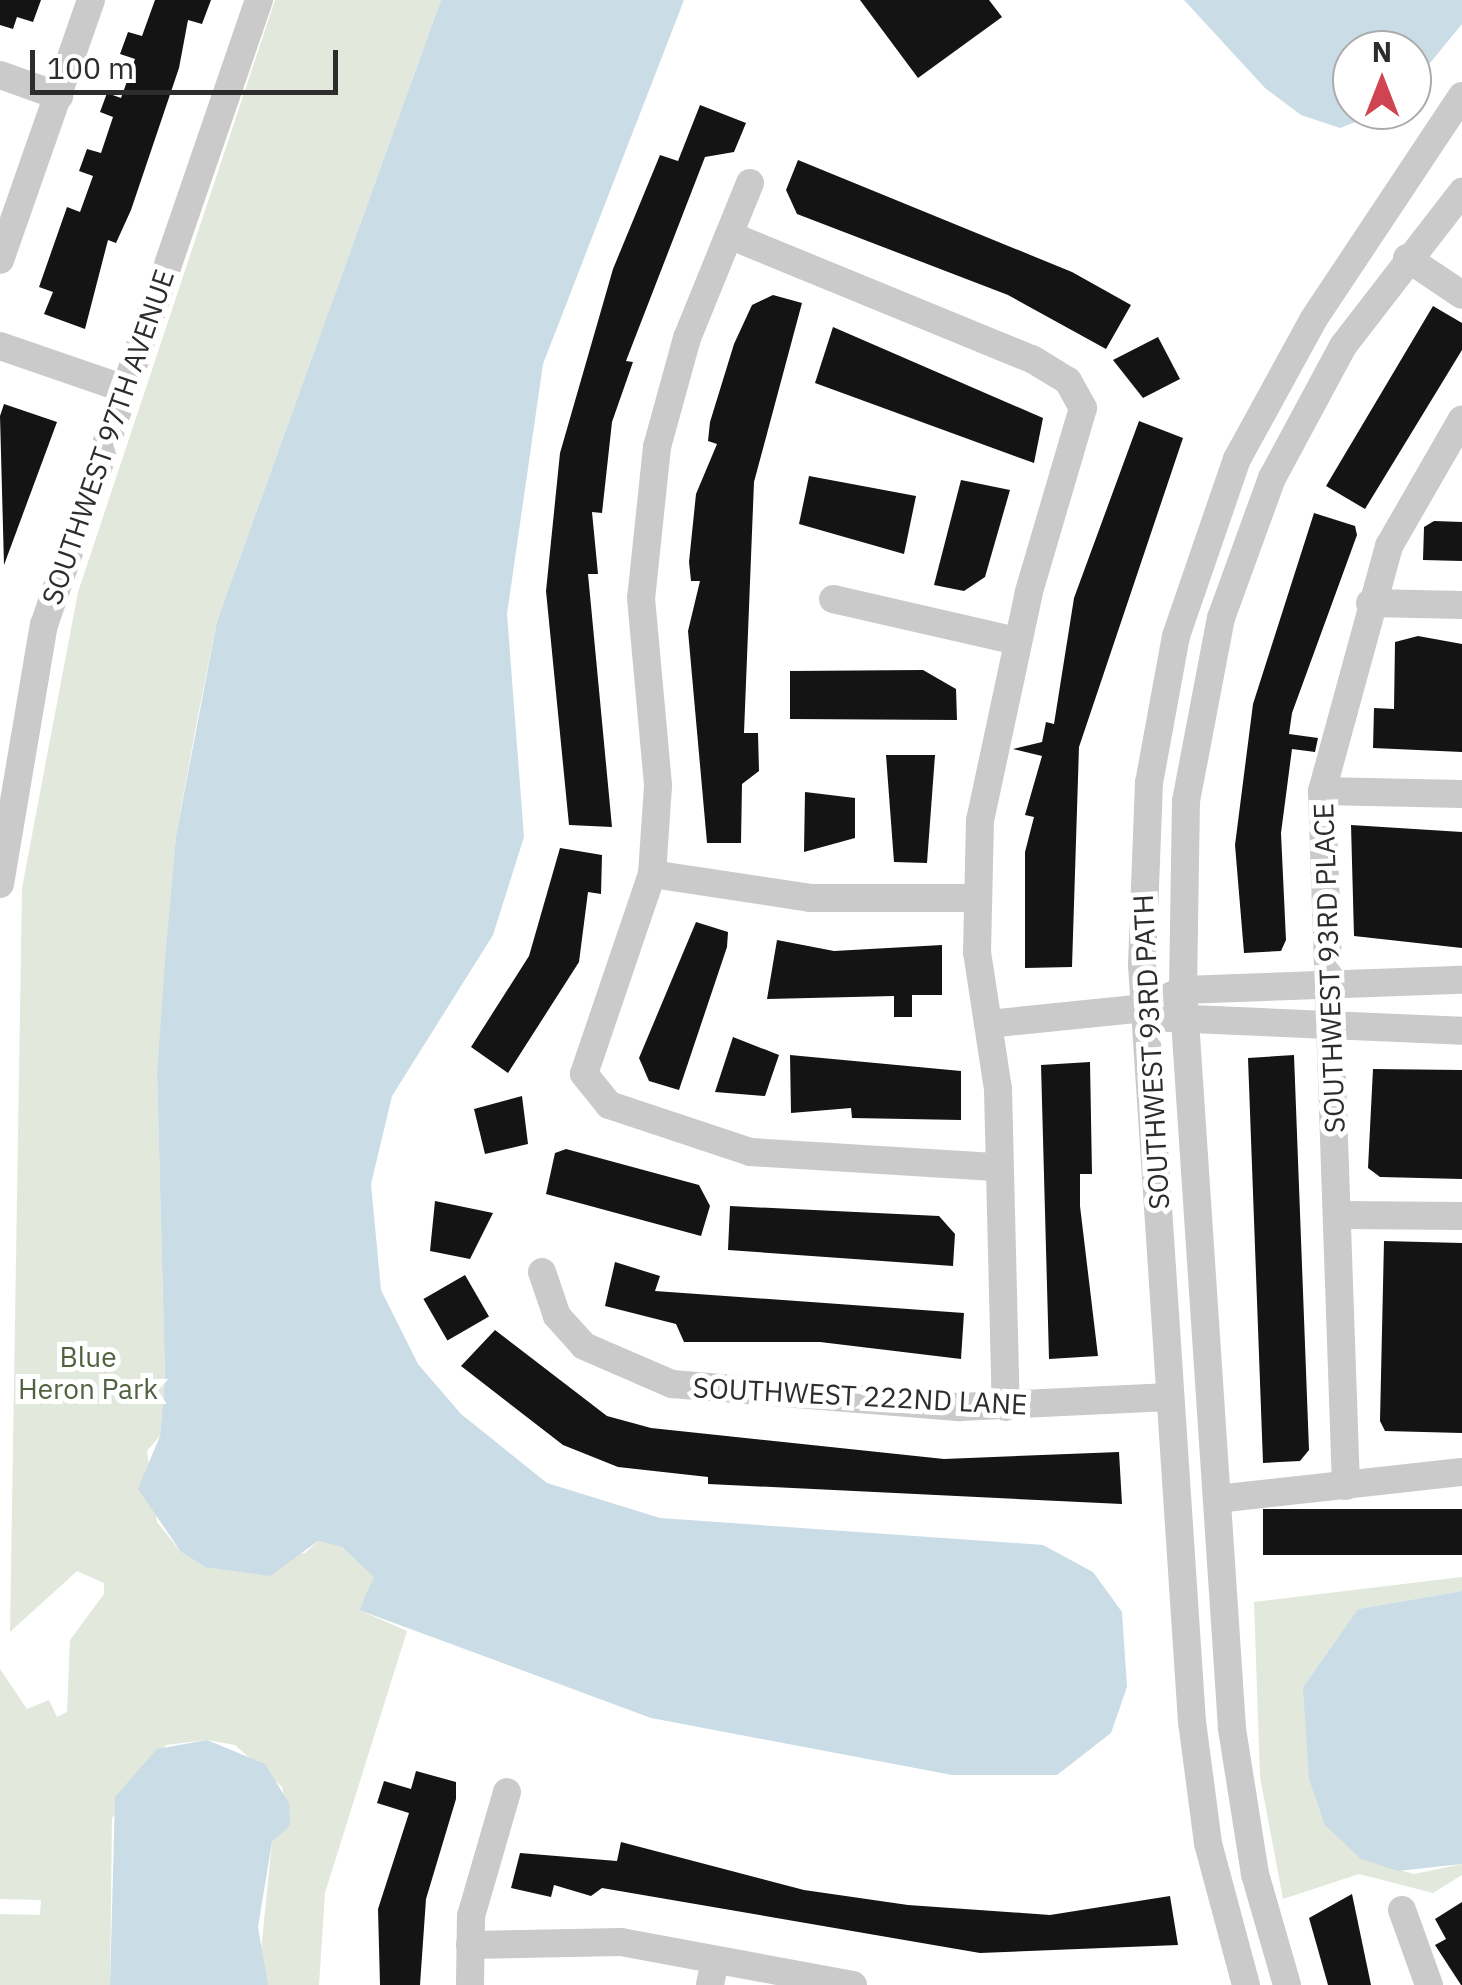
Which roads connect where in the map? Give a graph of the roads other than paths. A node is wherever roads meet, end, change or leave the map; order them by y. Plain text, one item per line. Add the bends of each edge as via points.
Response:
1 (91, 0) edge
2 (259, 0) edge
3 (0, 76) edge
4 (58, 96) junction
5 (1462, 96) edge
6 (1462, 120) edge
7 (1411, 174) junction
8 (750, 183) dead end
9 (1462, 192) edge
10 (1451, 218) edge
11 (729, 236) junction
12 (1407, 258) junction
13 (0, 260) edge
14 (1337, 284) junction
15 (1462, 296) edge
16 (0, 346) edge
17 (1332, 362) junction
18 (122, 388) junction
19 (1462, 419) edge
20 (833, 599) dead end
21 (1370, 603) junction
22 (1462, 605) edge
23 (1016, 641) junction
24 (1322, 790) junction
25 (1462, 794) edge
26 (652, 874) junction
27 (0, 884) edge
28 (976, 898) junction
29 (1462, 980) edge
30 (1326, 982) junction
31 (1183, 990) junction
32 (1144, 1008) junction
33 (988, 1024) junction
34 (1329, 1024) junction
35 (1186, 1026) junction
36 (1462, 1031) edge
37 (995, 1167) junction
38 (1340, 1215) junction
39 (1462, 1216) edge
40 (542, 1272) dead end
41 (1170, 1397) junction
42 (1006, 1407) junction
43 (1462, 1472) edge
44 (1346, 1486) junction
45 (1217, 1500) junction
46 (506, 1792) dead end
47 (1402, 1910) dead end
48 (470, 1945) junction
49 (712, 1972) edge
50 (470, 1985) edge
51 (853, 1985) edge
52 (1246, 1985) edge
53 (1287, 1985) edge
54 (1429, 1985) edge

1 - 4 street
2 - 18 street, SOUTHWEST 97TH AVENUE
3 - 4 street
4 - 13 street
5 - 7 street, SOUTHWEST 93RD PATH
6 - 7 street, SOUTHWEST 93RD PATH
7 - 14 street, SOUTHWEST 93RD PATH
8 - 11 street
9 - 10 street, SOUTHWEST 93RD PATH
10 - 12 street, SOUTHWEST 93RD PATH
11 - 23 street via 1022,354 1080,398 1083,426
11 - 26 street via 672,387 648,500 641,598 658,786
12 - 15 street
12 - 17 street, SOUTHWEST 93RD PATH
14 - 17 street via 1345,303
14 - 32 street, SOUTHWEST 93RD PATH via 1237,460 1176,636 1147,802
16 - 18 street
17 - 31 street, SOUTHWEST 93RD PATH via 1258,511 1212,654 1186,802
18 - 27 street, SOUTHWEST 97TH AVENUE via 44,625
19 - 21 street, SOUTHWEST 93RD PLACE via 1396,531
20 - 23 street
21 - 22 street
21 - 24 street, SOUTHWEST 93RD PLACE
23 - 28 street via 985,772
24 - 25 street
24 - 30 street, SOUTHWEST 93RD PLACE
26 - 28 street via 810,898
26 - 37 street via 629,958 584,1053 590,1089 621,1110 766,1156
28 - 33 street
29 - 30 street
30 - 31 street
30 - 34 street, SOUTHWEST 93RD PLACE
31 - 32 street
31 - 35 street, SOUTHWEST 93RD PATH
32 - 33 street
32 - 35 street
32 - 41 street, SOUTHWEST 93RD PATH
33 - 37 street
34 - 35 street
34 - 36 street
34 - 38 street, SOUTHWEST 93RD PLACE
35 - 45 street, SOUTHWEST 93RD PATH
37 - 42 street
38 - 39 street
38 - 44 street, SOUTHWEST 93RD PLACE
40 - 42 street, SOUTHWEST 222ND LANE via 568,1332 646,1377 737,1393
41 - 42 street, SOUTHWEST 222ND LANE
41 - 52 street, SOUTHWEST 93RD PATH via 1195,1760
43 - 44 street
44 - 45 street
45 - 53 street, SOUTHWEST 93RD PATH via 1241,1802
46 - 48 street
47 - 54 street
48 - 49 street via 607,1941
48 - 50 street
49 - 51 street

